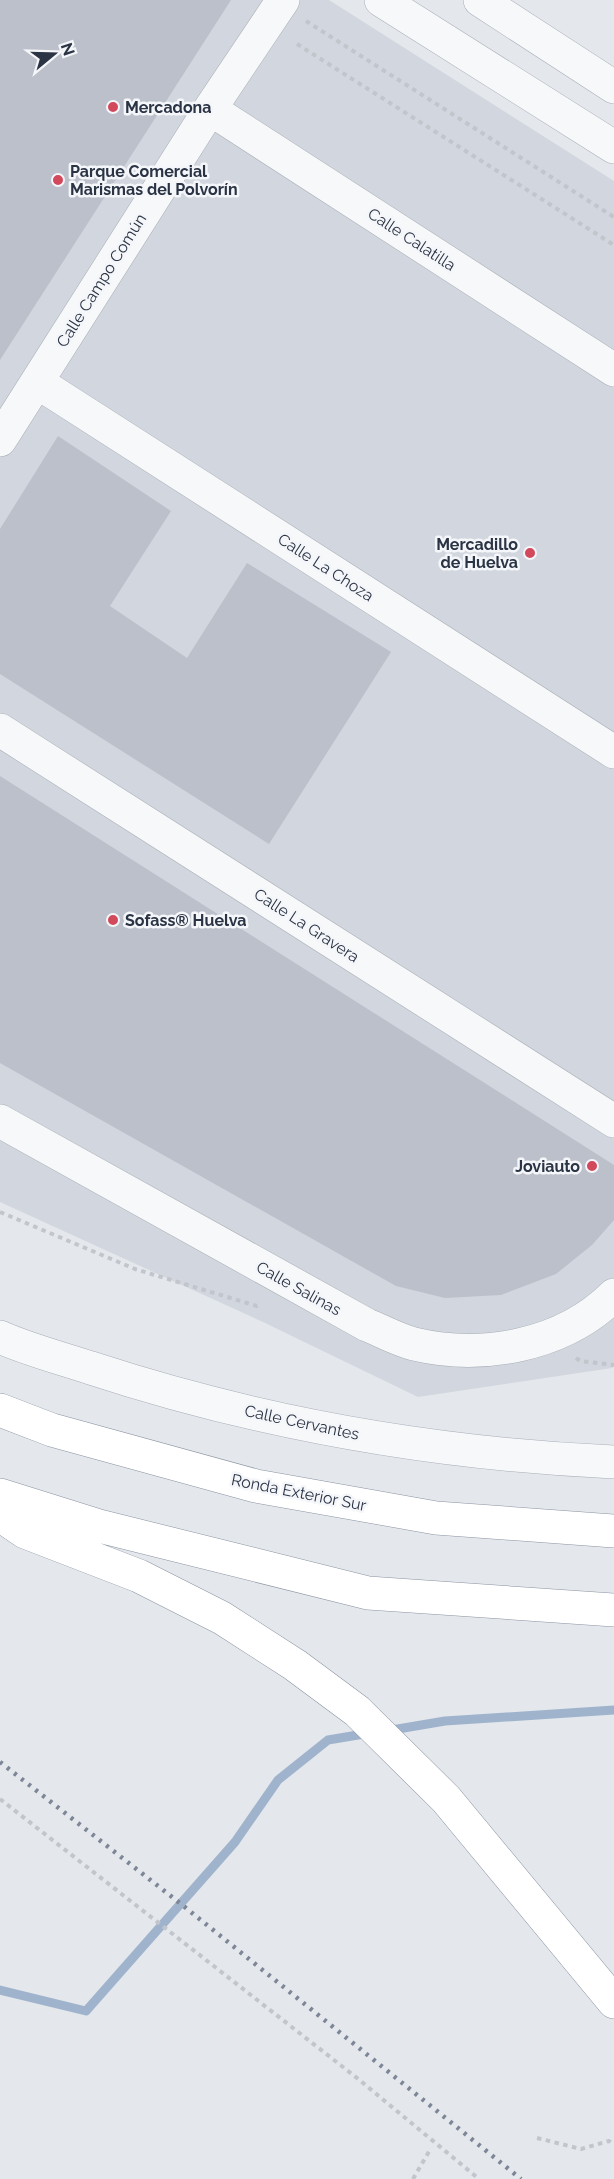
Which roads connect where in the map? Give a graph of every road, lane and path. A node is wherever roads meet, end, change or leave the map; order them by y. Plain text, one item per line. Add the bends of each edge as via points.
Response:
1 (381, 0) edge
2 (480, 0) edge
3 (281, 3) edge
4 (297, 44) dead end
5 (614, 87) edge
6 (210, 109) junction
7 (614, 147) edge
8 (614, 217) edge
9 (614, 245) edge
10 (614, 370) edge
11 (37, 382) junction
12 (0, 440) edge
13 (0, 730) edge
14 (614, 752) edge
15 (0, 1121) edge
16 (614, 1121) edge
17 (0, 1212) edge
18 (614, 1295) edge
19 (265, 1300) dead end
20 (0, 1337) edge
21 (574, 1356) dead end
22 (614, 1365) edge
23 (0, 1410) edge
24 (614, 1462) edge
25 (0, 1495) edge
26 (0, 1515) edge
27 (610, 1531) edge
28 (607, 1610) edge
29 (0, 1798) edge
30 (614, 2002) edge
31 (537, 2138) dead end
32 (614, 2145) edge
33 (431, 2148) dead end
34 (413, 2179) edge
35 (479, 2179) edge

1 - 7 street
2 - 5 street
3 - 6 street, Calle Campo Común
3 - 8 path
4 - 9 path
6 - 10 street, Calle Calatilla
6 - 11 street, Calle Campo Común
11 - 12 street, Calle Campo Común
11 - 14 street, Calle La Choza
13 - 16 street, Calle La Gravera
15 - 18 street, Calle Salinas via 367,1325 413,1344 463,1351 513,1347 560,1332
17 - 19 path via 135,1269 257,1306
20 - 24 street, Calle Cervantes via 167,1392 368,1437
21 - 22 path via 580,1361
23 - 27 highway, Ronda Exterior Sur via 52,1430 256,1486 436,1518
25 - 28 highway via 99,1526 368,1593
26 - 30 highway via 25,1532 139,1576 222,1618 295,1665 357,1712 446,1799
29 - 35 path via 357,2078
31 - 32 path via 581,2149 609,2141
33 - 34 path

